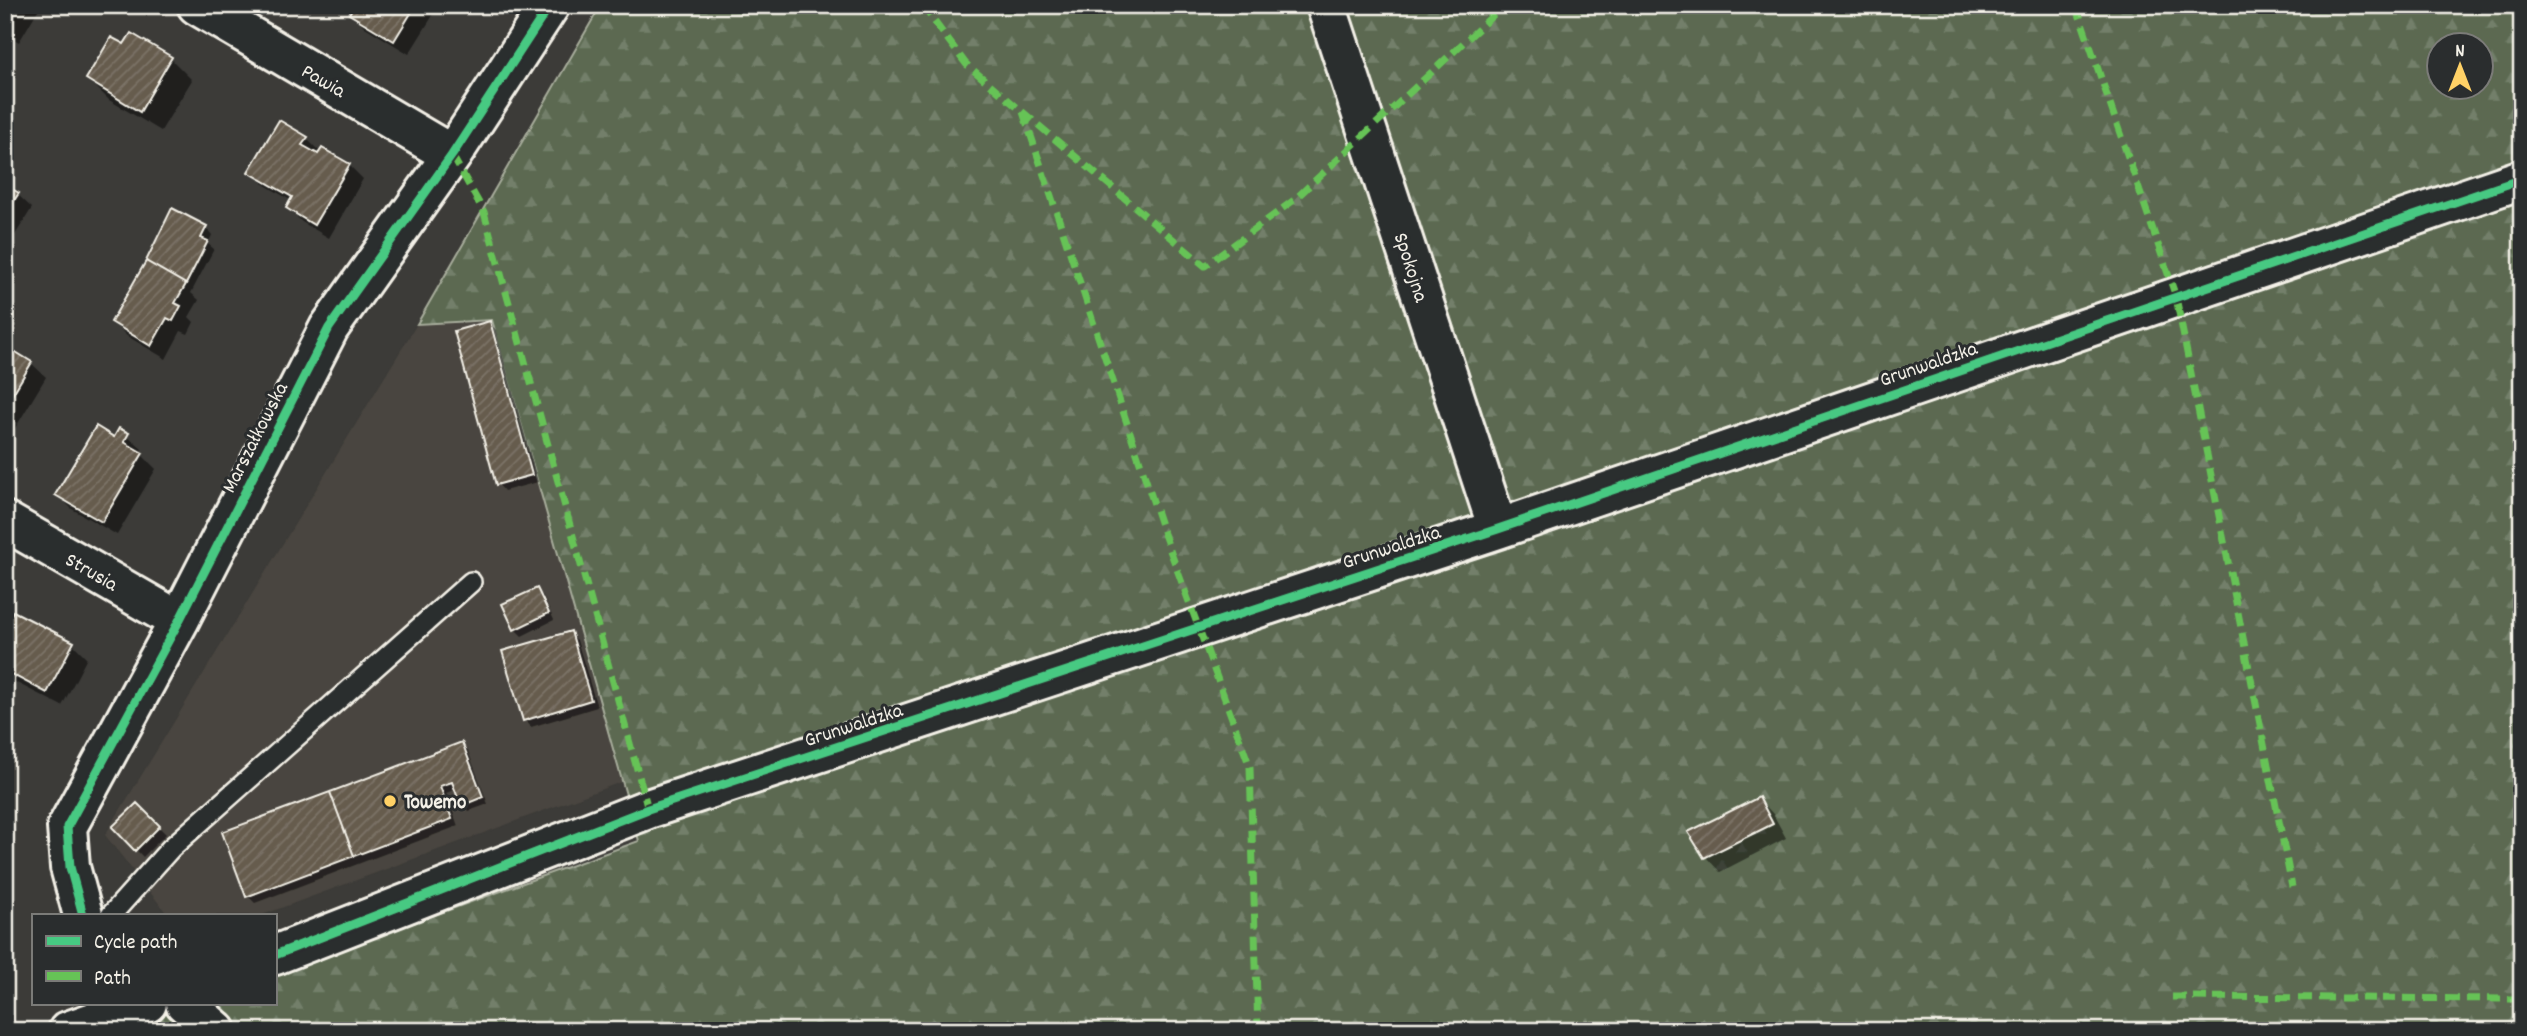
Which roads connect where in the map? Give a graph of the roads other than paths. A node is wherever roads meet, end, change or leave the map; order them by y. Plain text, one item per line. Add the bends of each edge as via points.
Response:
1 (197, 5) edge
2 (550, 5) edge
3 (1326, 5) edge
4 (452, 155) junction
5 (2522, 179) edge
6 (5, 521) edge
7 (1498, 529) junction
8 (471, 582) dead end
9 (179, 621) junction
10 (83, 914) edge
11 (112, 914) edge
12 (276, 955) edge
13 (186, 1004) edge
14 (123, 1006) edge
15 (68, 1031) edge
16 (217, 1031) edge

1 - 4 street, Pawia
2 - 4 street, Marszałkowska
3 - 7 street, Spokojna
4 - 9 street, Marszałkowska via 329,328
5 - 7 street, Grunwaldzka
6 - 9 street, Strusia
7 - 12 street, Grunwaldzka via 649,809
8 - 11 lane via 171,848
9 - 10 street, Marszałkowska via 67,827 70,867
13 - 16 street
14 - 15 street

